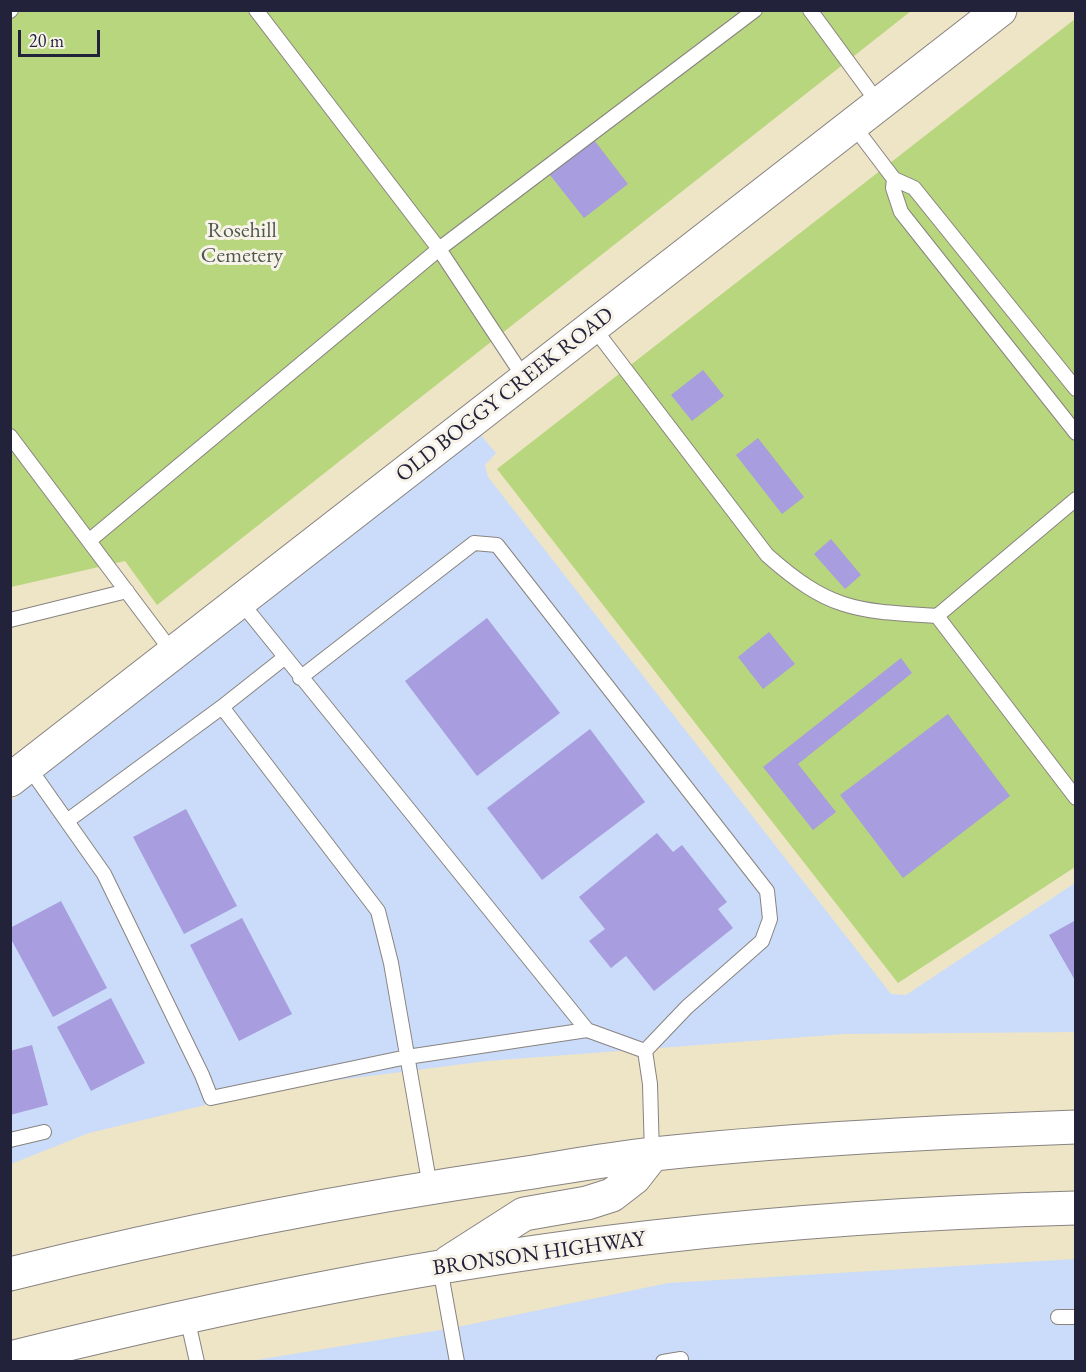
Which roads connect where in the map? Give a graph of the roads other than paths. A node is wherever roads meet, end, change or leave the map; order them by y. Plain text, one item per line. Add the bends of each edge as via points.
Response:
1 (256, 10) edge
2 (755, 10) edge
3 (810, 10) edge
4 (1000, 10) edge
5 (879, 104) junction
6 (853, 125) junction
7 (894, 179) junction
8 (439, 249) junction
9 (593, 327) junction
10 (526, 379) junction
11 (1076, 389) edge
12 (1076, 433) edge
13 (10, 436) edge
14 (1076, 499) edge
15 (90, 540) junction
16 (127, 591) junction
17 (240, 601) junction
18 (937, 616) junction
19 (10, 620) edge
20 (173, 653) junction
21 (285, 658) junction
22 (300, 678) junction
23 (222, 707) junction
24 (19, 773) edge
25 (1076, 798) edge
26 (67, 821) junction
27 (586, 1030) junction
28 (645, 1052) junction
29 (407, 1057) junction
30 (1076, 1127) edge
31 (44, 1132) dead end
32 (10, 1140) edge
33 (652, 1155) junction
34 (430, 1187) junction
35 (1076, 1208) edge
36 (440, 1268) junction
37 (10, 1274) edge
38 (187, 1317) junction
39 (1058, 1317) dead end
40 (1076, 1317) edge
41 (10, 1358) edge
42 (681, 1359) dead end
43 (197, 1362) edge
44 (457, 1362) edge
45 (663, 1362) edge

1 - 8 lane
2 - 8 lane
3 - 5 lane
4 - 5 main road, OLD BOGGY CREEK ROAD
5 - 6 main road, OLD BOGGY CREEK ROAD
6 - 7 lane
6 - 9 main road, OLD BOGGY CREEK ROAD
7 - 11 lane via 914,188
7 - 12 lane via 901,212
8 - 10 lane
8 - 15 lane
9 - 10 main road, OLD BOGGY CREEK ROAD
9 - 18 lane via 767,555 796,580 835,603 865,612
10 - 17 main road, OLD BOGGY CREEK ROAD
13 - 15 lane
14 - 18 lane
15 - 16 lane
16 - 19 lane
16 - 20 lane
17 - 20 main road, OLD BOGGY CREEK ROAD
17 - 21 lane
18 - 25 lane
20 - 24 main road, OLD BOGGY CREEK ROAD
21 - 22 lane
21 - 23 lane
22 - 27 lane
22 - 28 lane via 474,543 497,545 767,891 770,919 762,941 687,1008
23 - 26 lane
23 - 29 lane via 378,911
24 - 26 lane
26 - 29 lane via 104,874 211,1098
27 - 28 lane
27 - 29 lane
28 - 33 lane
29 - 34 lane
30 - 33 main road via 815,1140
31 - 32 lane
33 - 34 main road
33 - 36 main road via 634,1178 612,1195 524,1214
34 - 37 main road via 265,1216
35 - 36 main road, BRONSON HIGHWAY via 799,1223 652,1237
36 - 38 main road, BRONSON HIGHWAY
36 - 44 lane
38 - 41 main road, BRONSON HIGHWAY
38 - 43 lane
39 - 40 lane
42 - 45 lane

